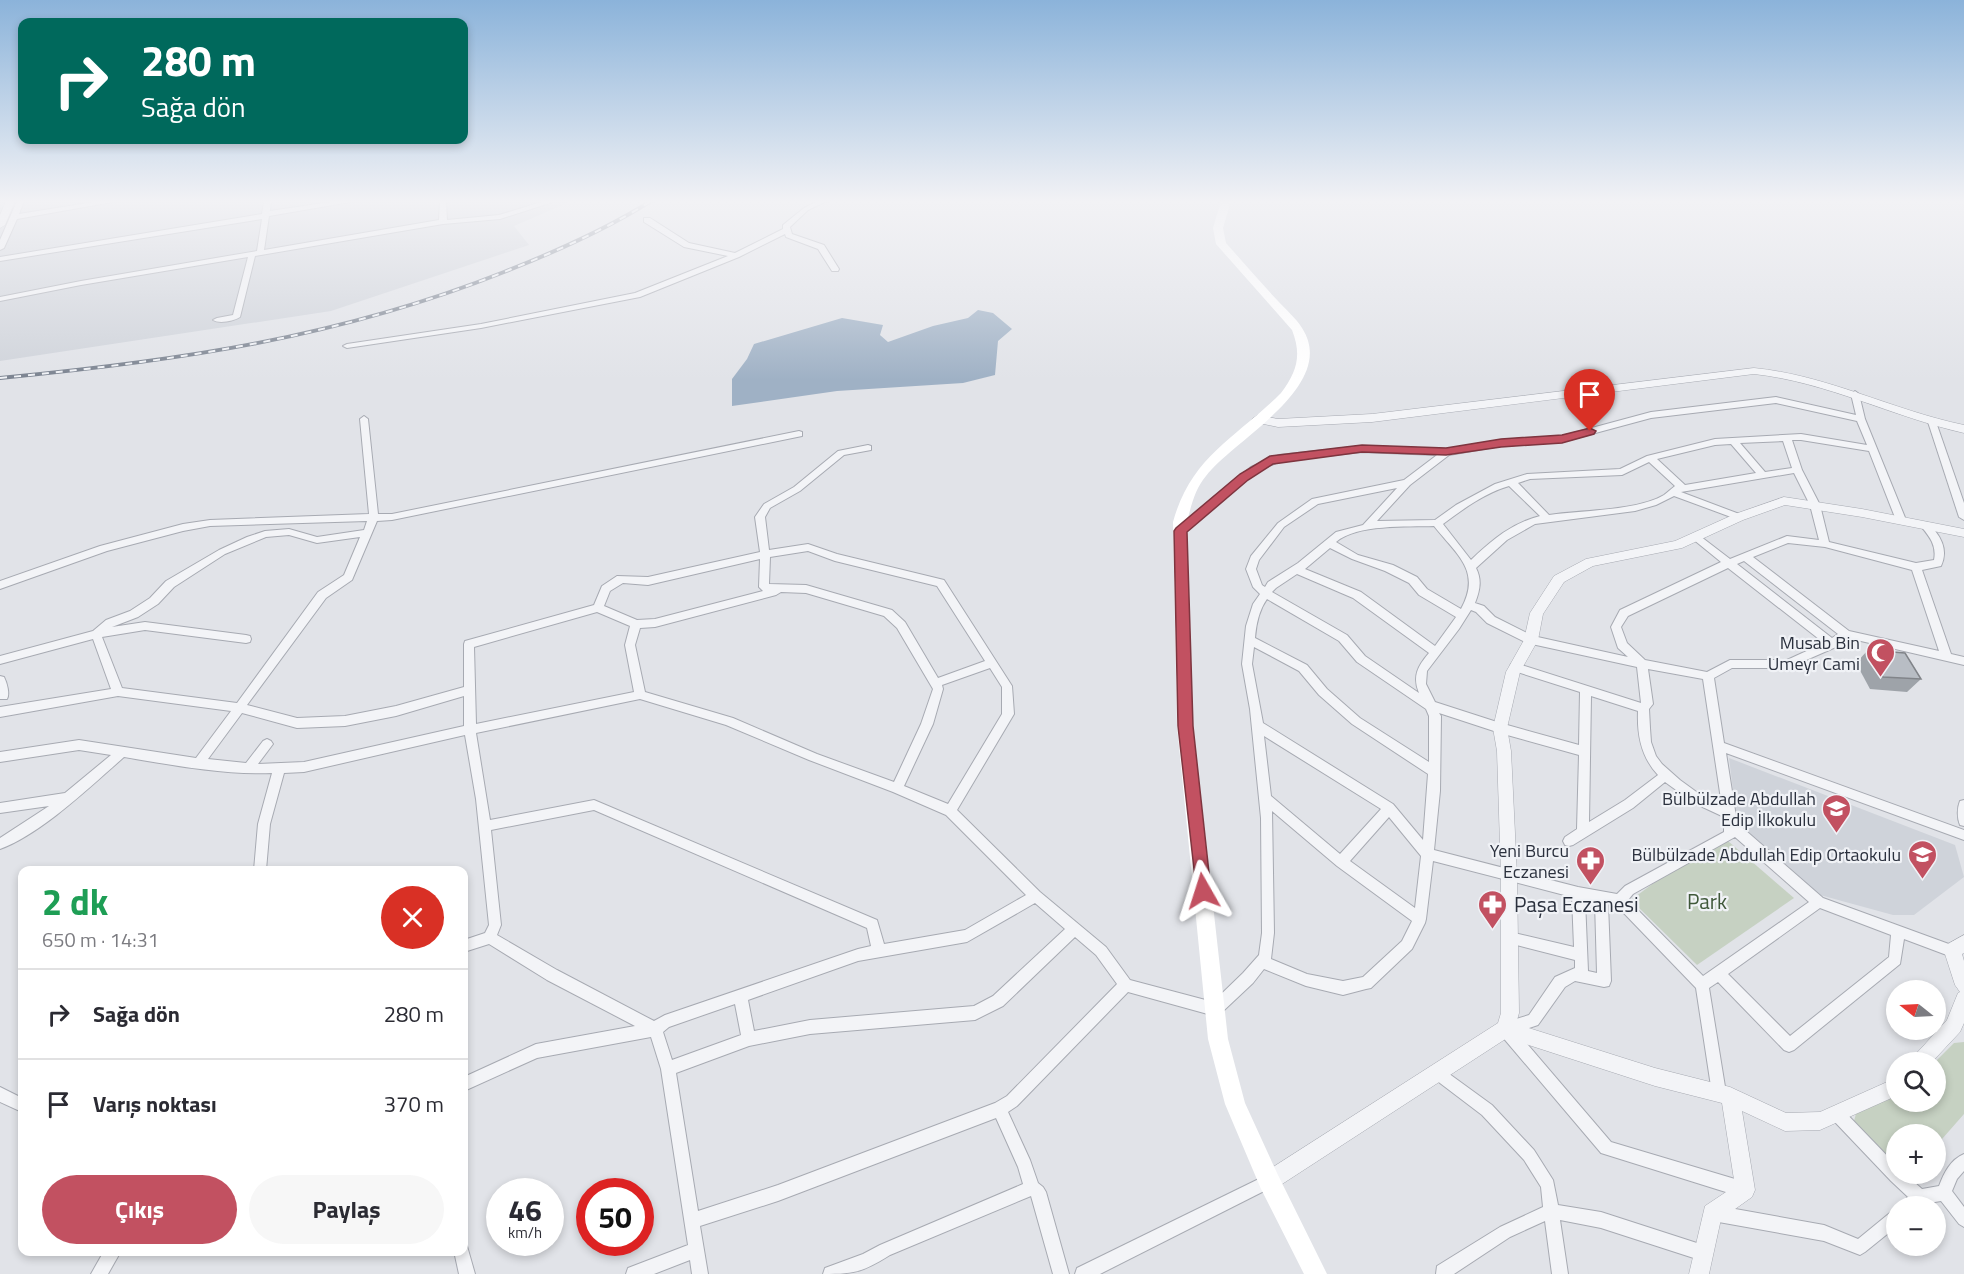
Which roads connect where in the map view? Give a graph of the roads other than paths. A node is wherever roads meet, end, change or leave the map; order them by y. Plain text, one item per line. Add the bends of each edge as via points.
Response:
1 (217, 260) edge
2 (254, 260) edge
3 (723, 260) edge
4 (830, 260) edge
5 (1236, 260) edge
6 (835, 269) dead end
7 (0, 299) edge
8 (217, 320) dead end
9 (347, 346) dead end
10 (1855, 394) junction
11 (364, 419) dead end
12 (1861, 419) junction
13 (1258, 420) junction
14 (1932, 422) junction
15 (1964, 429) edge
16 (799, 434) dead end
17 (1787, 438) junction
18 (1734, 442) junction
19 (868, 448) dead end
20 (1874, 449) junction
21 (1446, 452) junction
22 (1650, 458) junction
23 (1797, 470) junction
24 (1763, 475) junction
25 (1511, 482) junction
26 (1407, 483) junction
27 (1679, 490) junction
28 (1815, 505) junction
29 (374, 517) junction
30 (1739, 517) junction
31 (1964, 517) edge
32 (1547, 518) junction
33 (1900, 520) junction
34 (1437, 523) junction
35 (1924, 525) junction
36 (1366, 527) junction
37 (1180, 531) junction
38 (367, 533) junction
39 (1964, 533) edge
40 (1697, 538) junction
41 (1329, 543) junction
42 (1825, 544) junction
43 (765, 554) junction
44 (1745, 556) junction
45 (1729, 563) junction
46 (1470, 567) junction
47 (1916, 567) junction
48 (1296, 569) junction
49 (0, 585) edge
50 (788, 588) junction
51 (1265, 593) junction
52 (598, 608) junction
53 (1465, 610) junction
54 (636, 624) junction
55 (96, 634) junction
56 (1846, 634) junction
57 (246, 639) dead end
58 (1249, 640) junction
59 (1531, 640) junction
60 (1832, 644) junction
61 (1435, 652) junction
62 (1946, 657) junction
63 (0, 660) edge
64 (1964, 661) edge
65 (992, 663) junction
66 (1642, 664) junction
67 (1515, 667) junction
68 (1708, 676) junction
69 (0, 680) edge
70 (935, 683) junction
71 (470, 690) junction
72 (1586, 691) junction
73 (118, 692) junction
74 (3, 696) dead end
75 (640, 696) junction
76 (1429, 705) junction
77 (240, 708) junction
78 (1644, 708) junction
79 (0, 712) edge
80 (1258, 726) junction
81 (1500, 728) junction
82 (470, 729) junction
83 (267, 744) dead end
84 (1719, 746) junction
85 (122, 752) junction
86 (1586, 752) junction
87 (0, 757) edge
88 (199, 763) junction
89 (279, 768) junction
90 (248, 769) junction
91 (1434, 772) junction
92 (1666, 775) junction
93 (897, 788) junction
94 (71, 797) junction
95 (1265, 798) junction
96 (1964, 806) edge
97 (0, 808) edge
98 (1389, 808) junction
99 (950, 810) junction
100 (1730, 820) junction
101 (1964, 820) edge
102 (485, 826) junction
103 (1583, 832) junction
104 (1964, 835) edge
105 (1569, 842) dead end
106 (0, 844) edge
107 (1427, 854) junction
108 (1341, 862) junction
109 (260, 866) edge
110 (1509, 875) junction
111 (1578, 893) junction
112 (1036, 896) junction
113 (1600, 898) junction
114 (1619, 900) junction
115 (1819, 902) junction
116 (1420, 920) junction
117 (1075, 928) junction
118 (1898, 931) junction
119 (490, 938) junction
120 (1510, 938) junction
121 (468, 945) edge
122 (1958, 947) edge
123 (879, 951) junction
124 (1581, 955) junction
125 (1262, 961) junction
126 (1718, 973) junction
127 (1582, 976) junction
128 (1126, 985) junction
129 (1702, 985) junction
130 (1964, 985) edge
131 (740, 996) junction
132 (1964, 999) edge
133 (1215, 1008) junction
134 (1959, 1028) edge
135 (654, 1029) junction
136 (1505, 1029) junction
137 (750, 1039) junction
138 (1931, 1052) edge
139 (668, 1069) junction
140 (1437, 1072) junction
141 (468, 1082) edge
142 (1886, 1092) edge
143 (0, 1094) edge
144 (1724, 1095) junction
145 (18, 1103) edge
146 (999, 1109) junction
147 (1837, 1114) junction
148 (1964, 1161) edge
149 (1269, 1180) junction
150 (1032, 1188) junction
151 (1745, 1190) junction
152 (1944, 1193) junction
153 (1911, 1196) edge
154 (1934, 1196) edge
155 (1551, 1211) junction
156 (1712, 1213) junction
157 (1964, 1219) edge
158 (691, 1221) junction
159 (1886, 1225) edge
160 (695, 1250) junction
161 (1703, 1254) junction
162 (110, 1256) edge
163 (463, 1256) edge
164 (99, 1274) edge
165 (467, 1274) edge
166 (634, 1274) edge
167 (700, 1274) edge
168 (831, 1274) edge
169 (1061, 1274) edge
170 (1083, 1274) edge
171 (1316, 1274) edge
172 (1444, 1274) edge
173 (1560, 1274) edge
174 (1699, 1274) edge

1 - 7 street
2 - 8 street via 236,317
3 - 9 street via 637,295 481,326
4 - 6 street
5 - 13 main road via 1297,329 1304,345 1303,369 1292,387
10 - 12 street
10 - 13 street via 1774,372 1754,371 1372,418 1278,423
10 - 14 street
11 - 29 street
12 - 20 street
12 - 21 street via 1776,400 1750,402 1651,415 1562,439
13 - 37 main road via 1203,470 1187,493
14 - 15 street
14 - 31 street
16 - 29 street via 392,517
17 - 18 street
17 - 20 street
17 - 23 street
18 - 22 street via 1714,442
18 - 24 street
19 - 43 street via 841,453 797,489 767,506 760,517
20 - 33 street
21 - 26 street
21 - 37 street via 1362,449 1270,460
22 - 25 street via 1623,472 1530,477
22 - 27 street
23 - 24 street
23 - 28 street
24 - 27 street
25 - 32 street
25 - 34 street
26 - 36 street
26 - 51 street via 1315,501 1281,525 1254,559 1251,569 1258,587
27 - 30 street
27 - 32 street via 1651,504
28 - 30 street via 1784,501
28 - 33 street
28 - 42 street
29 - 38 street
29 - 49 street via 210,523 181,528
30 - 40 street
32 - 46 street via 1501,537
33 - 35 street
34 - 36 street
34 - 46 street
35 - 39 street
35 - 47 street via 1932,531 1941,557 1938,563
36 - 41 street via 1339,534
37 - 133 main road via 1185,726
38 - 55 street via 317,540 289,532 250,539 170,584 154,601
38 - 77 street via 348,577 322,595
40 - 45 street
40 - 59 street via 1590,562 1558,579 1537,613
41 - 48 street
41 - 53 street via 1389,568 1413,580 1423,592
42 - 44 street via 1787,539
42 - 47 street
43 - 50 street via 764,587
43 - 52 street via 648,581 621,579 606,590
43 - 65 street via 808,547 940,584
44 - 45 street
44 - 56 street
45 - 60 street
45 - 66 street via 1624,614 1616,627 1622,645
46 - 53 street via 1476,582 1472,601
47 - 62 street
48 - 51 street
48 - 61 street via 1357,595
50 - 54 street via 655,623
50 - 70 street via 806,589 888,613 902,625
51 - 58 street via 1258,604
51 - 76 street via 1343,638 1361,659
52 - 54 street
52 - 71 street via 469,644
53 - 59 street via 1480,609 1491,620
53 - 61 street
54 - 75 street via 630,645
55 - 57 street via 145,626
55 - 63 street
55 - 73 street
56 - 60 street
56 - 62 street
58 - 80 street via 1247,664
58 - 91 street via 1303,668 1356,721
59 - 66 street
59 - 67 street
60 - 68 street via 1788,664 1730,664
61 - 76 street via 1422,670 1421,684
62 - 64 street
65 - 70 street
65 - 99 street via 1007,686 1008,714
66 - 68 street
66 - 78 street via 1647,704
67 - 72 street
67 - 81 street
68 - 84 street
69 - 74 street
70 - 93 street via 938,689 927,724
71 - 77 street via 345,721 297,723
71 - 82 street
72 - 78 street
72 - 86 street
73 - 77 street
73 - 79 street
75 - 82 street
75 - 93 street via 729,721
76 - 81 street
76 - 91 street via 1435,716
77 - 88 street
78 - 92 street via 1651,758
80 - 95 street
80 - 98 street
81 - 86 street
81 - 110 street
82 - 89 street via 304,767
82 - 102 street
83 - 90 street
84 - 100 street
84 - 104 street
85 - 87 street via 80,744
85 - 88 street
85 - 94 street
86 - 103 street
88 - 90 street
89 - 90 street
89 - 109 street via 264,824
91 - 107 street
92 - 100 street
92 - 103 street
93 - 99 street
94 - 97 street
94 - 106 street
95 - 108 street
95 - 125 street via 1268,933
96 - 101 street
98 - 107 street
98 - 108 street
99 - 112 street
100 - 114 street via 1730,835 1629,890
100 - 115 street
102 - 119 street via 495,925
102 - 123 street via 594,805 872,924
103 - 105 street
107 - 110 street
107 - 116 street
108 - 116 street
110 - 111 street
110 - 120 street
111 - 113 street
111 - 124 street
112 - 117 street
112 - 123 street via 967,936
113 - 114 street
113 - 127 street via 1604,981
114 - 129 street
115 - 118 street
115 - 126 street
116 - 125 street via 1407,945 1366,983 1343,988 1306,980
117 - 128 street via 1101,951
117 - 137 street via 998,1001 975,1013 810,1027
118 - 122 street
118 - 126 street via 1895,960 1789,1045
119 - 121 street
119 - 135 street
120 - 124 street
120 - 136 street via 1510,1013
122 - 130 street
123 - 131 street
124 - 127 street
125 - 133 street
126 - 129 street
127 - 136 street via 1574,974 1560,982 1533,1020
128 - 133 street
128 - 146 street via 1012,1101
129 - 144 street
131 - 135 street
131 - 137 street
132 - 134 street
133 - 149 main road via 1218,1039 1235,1104
134 - 138 street
135 - 139 street
135 - 141 street via 536,1051
136 - 140 street
136 - 144 street
136 - 151 street via 1606,1148
137 - 139 street
139 - 158 street
140 - 149 street
140 - 155 street via 1487,1110 1529,1155 1548,1185
142 - 147 street
143 - 145 street
144 - 147 street via 1785,1122 1820,1121
144 - 151 street
146 - 150 street
146 - 158 street via 778,1193
147 - 153 street
148 - 152 street via 1951,1174
149 - 170 street
149 - 171 main road
150 - 168 street
150 - 169 street via 1038,1192
151 - 156 street
152 - 154 street
152 - 157 street
155 - 161 street via 1601,1220
155 - 172 street via 1505,1232
155 - 173 street
156 - 159 street via 1824,1233 1860,1247
156 - 161 street
158 - 160 street
160 - 166 street
160 - 167 street
161 - 174 street
162 - 164 street
163 - 165 street

